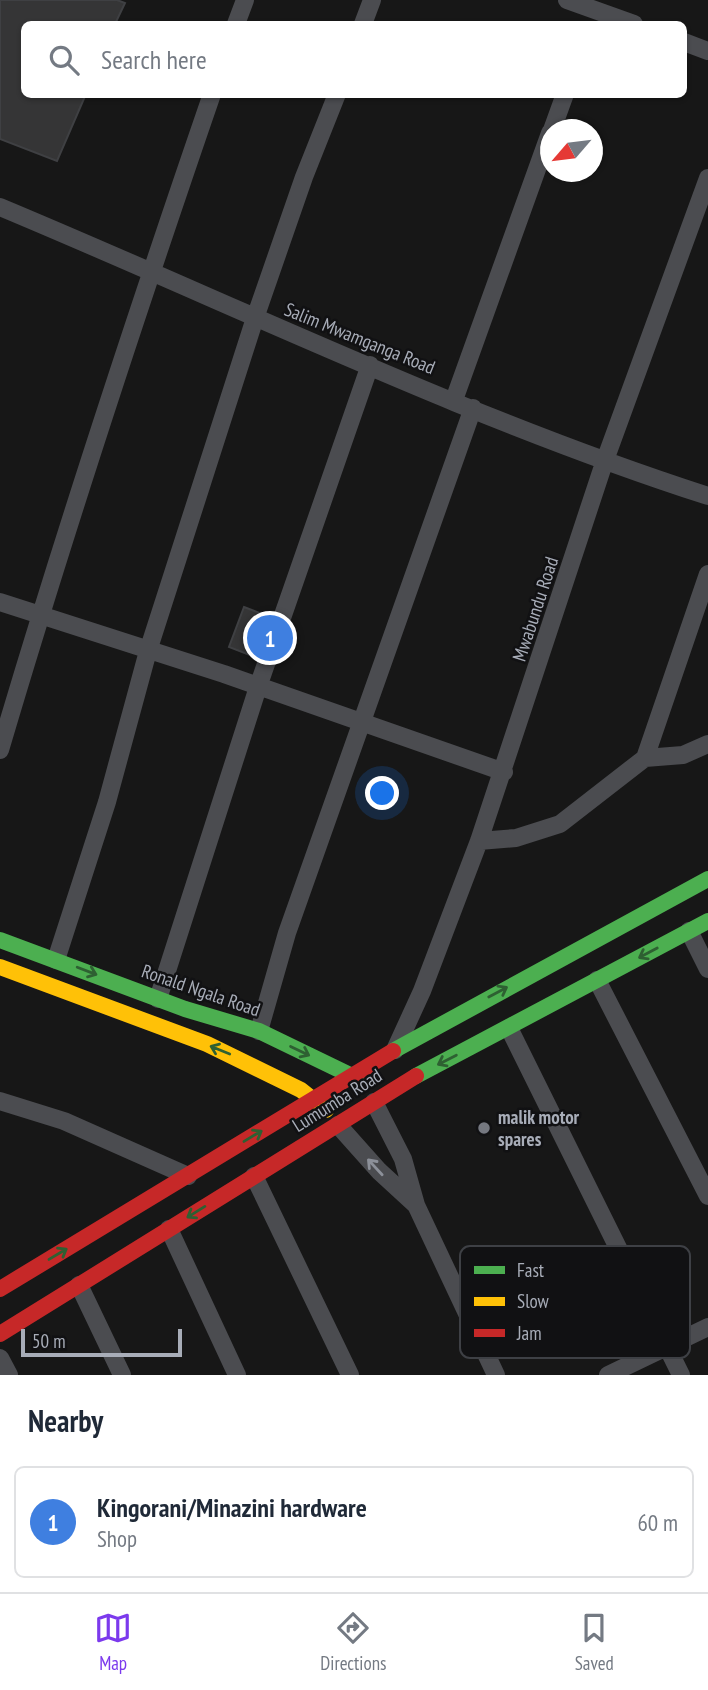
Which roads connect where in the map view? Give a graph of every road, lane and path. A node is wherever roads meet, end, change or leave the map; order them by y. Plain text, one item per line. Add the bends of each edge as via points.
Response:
1 (245, 0) edge
2 (372, 0) edge
3 (567, 0) edge
4 (594, 12) edge
5 (237, 21) edge
6 (364, 21) edge
7 (624, 21) edge
8 (687, 43) edge
9 (708, 51) edge
10 (211, 98) edge
11 (335, 98) edge
12 (563, 98) edge
13 (556, 119) edge
14 (540, 162) edge
15 (708, 178) edge
16 (0, 207) edge
17 (151, 270) junction
18 (255, 318) junction
19 (370, 365) junction
20 (454, 400) junction
21 (473, 408) junction
22 (604, 463) junction
23 (708, 496) edge
24 (708, 574) edge
25 (0, 603) edge
26 (40, 615) junction
27 (148, 651) junction
28 (258, 687) junction
29 (362, 723) junction
30 (708, 744) edge
31 (0, 750) edge
32 (645, 758) junction
33 (504, 772) junction
34 (479, 841) junction
35 (708, 879) edge
36 (708, 921) edge
37 (689, 931) junction
38 (0, 940) edge
39 (57, 960) junction
40 (0, 967) edge
41 (708, 969) edge
42 (597, 980) junction
43 (158, 999) junction
44 (509, 1028) junction
45 (259, 1031) junction
46 (395, 1050) junction
47 (352, 1076) junction
48 (316, 1098) junction
49 (0, 1101) edge
50 (374, 1102) junction
51 (338, 1125) junction
52 (254, 1176) junction
53 (188, 1177) junction
54 (708, 1196) edge
55 (416, 1205) junction
56 (169, 1229) junction
57 (617, 1246) edge
58 (79, 1285) junction
59 (0, 1289) edge
60 (460, 1298) edge
61 (708, 1326) edge
62 (0, 1334) edge
63 (690, 1335) edge
64 (0, 1357) edge
65 (488, 1358) edge
66 (643, 1358) edge
67 (672, 1358) edge
68 (9, 1375) edge
69 (122, 1375) edge
70 (237, 1375) edge
71 (351, 1375) edge
72 (496, 1375) edge
73 (607, 1375) edge
74 (681, 1375) edge

1 - 5 street
2 - 6 street
3 - 4 street
4 - 7 street
8 - 9 street
10 - 17 street
11 - 18 street
12 - 13 street
14 - 20 street
15 - 22 street, Mwabundu Road
16 - 17 street, Salim Mwamganga Road
17 - 18 street, Salim Mwamganga Road
17 - 26 street
18 - 19 street, Salim Mwamganga Road
18 - 27 street
19 - 20 street, Salim Mwamganga Road
19 - 28 street
20 - 21 street, Salim Mwamganga Road
21 - 22 street, Salim Mwamganga Road
21 - 29 street
22 - 23 street, Salim Mwamganga Road
22 - 33 street, Mwabundu Road
24 - 32 street
25 - 26 street
26 - 27 street
26 - 31 street
27 - 28 street
27 - 39 street
28 - 29 street
28 - 43 street
29 - 33 street
29 - 45 street via 287,933
30 - 32 street via 683,755
32 - 34 street via 560,824 516,838
33 - 34 street, Mwabundu Road
34 - 46 street, Mwabundu Road
46 -> 35 main road, Lumumba Road
36 - 37 main road, Lumumba Road
37 - 41 street
37 -> 42 main road, Lumumba Road
38 - 39 main road, Ronald Ngala Road
39 -> 43 main road, Ronald Ngala Road
48 -> 40 main road via 244,1060
42 - 44 main road, Lumumba Road
42 - 54 street
43 - 45 main road, Ronald Ngala Road
44 -> 50 main road, Lumumba Road
44 - 57 street
45 -> 47 main road, Ronald Ngala Road
46 - 47 main road, Lumumba Road
47 - 48 main road, Lumumba Road
47 - 50 main road, Ronald Ngala Road
48 - 51 main road
53 -> 48 main road, Lumumba Road
49 - 53 street via 64,1121
50 - 51 main road, Lumumba Road
50 - 55 street via 403,1159
51 - 52 main road, Lumumba Road
55 -> 51 street
52 -> 56 main road, Lumumba Road
52 - 71 street
59 -> 53 main road, Lumumba Road
55 - 60 street
56 - 58 main road, Lumumba Road
56 - 70 street
58 - 62 main road, Lumumba Road
58 - 69 street
61 - 63 street
64 - 68 street
65 - 72 street
66 - 73 street
67 - 74 street

